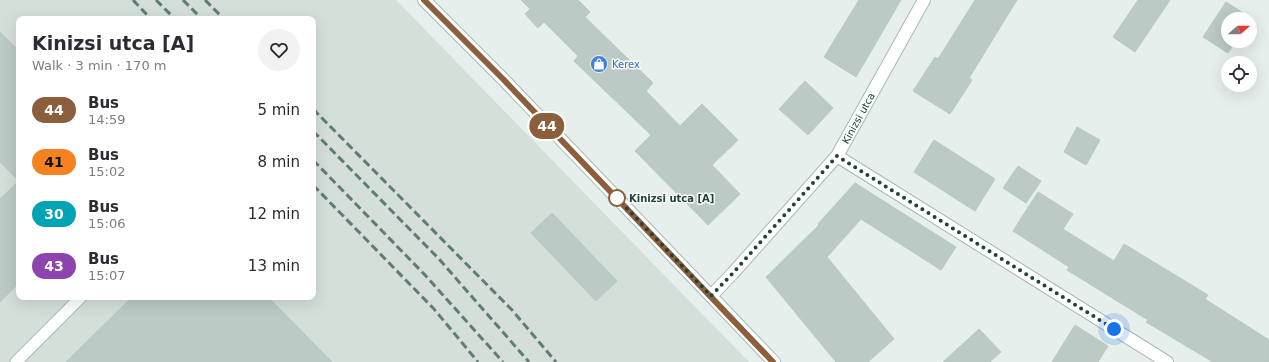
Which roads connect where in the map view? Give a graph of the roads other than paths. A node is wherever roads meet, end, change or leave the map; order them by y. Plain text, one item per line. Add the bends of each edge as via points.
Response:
1 (424, 0) edge
2 (924, 0) edge
3 (837, 156) junction
4 (711, 296) junction
5 (78, 300) edge
6 (16, 362) edge
7 (774, 362) edge
8 (1167, 362) edge

1 - 4 street
2 - 3 street, Kinizsi utca
3 - 4 street, Kinizsi utca
3 - 8 street
4 - 7 street
5 - 6 lane

